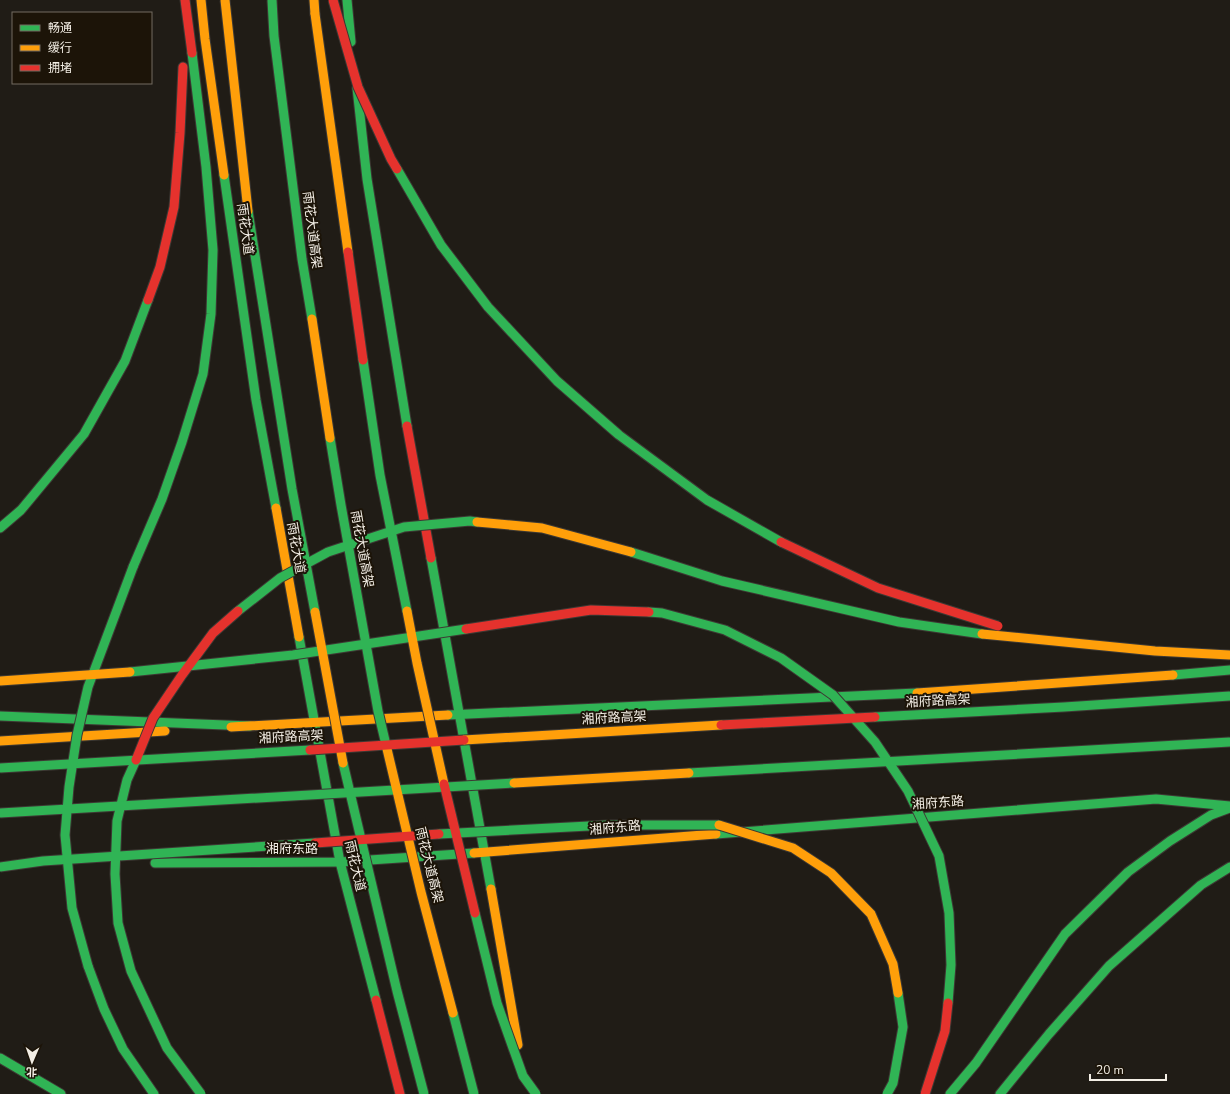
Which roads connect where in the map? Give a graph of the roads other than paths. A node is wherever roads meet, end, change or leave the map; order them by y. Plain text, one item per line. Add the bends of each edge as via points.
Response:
1 (184, 0) edge
2 (201, 0) edge
3 (225, 0) edge
4 (272, 0) edge
5 (314, 0) edge
6 (333, 0) edge
7 (346, 0) edge
8 (0, 528) edge
9 (1043, 639) junction
10 (1230, 655) edge
11 (1230, 670) edge
12 (0, 681) edge
13 (1230, 696) edge
14 (460, 714) junction
15 (0, 716) edge
16 (315, 722) junction
17 (250, 726) junction
18 (0, 741) edge
19 (1230, 742) edge
20 (0, 768) edge
21 (1230, 807) edge
22 (0, 813) edge
23 (485, 852) junction
24 (340, 862) junction
25 (0, 864) edge
26 (0, 867) edge
27 (1230, 867) edge
28 (0, 1058) edge
29 (61, 1094) edge
30 (154, 1094) edge
31 (200, 1094) edge
32 (400, 1094) edge
33 (424, 1094) edge
34 (474, 1094) edge
35 (526, 1094) edge
36 (536, 1094) edge
37 (887, 1094) edge
38 (925, 1094) edge
39 (950, 1094) edge
40 (1000, 1094) edge

1 - 8 main road via 180,133 174,207 160,268 125,360 84,434 21,510
1 - 30 main road, bridge via 206,167 213,250 211,314 204,367 162,499 106,634 88,687 76,735 65,835 72,908 88,966 104,1009 123,1048
2 - 16 main road, 雨花大道 via 256,400
3 - 33 main road, bridge via 247,202 295,504 344,767
4 - 34 main road, 雨花大道高架, bridge via 274,36 302,258 341,505 378,711 421,892
5 - 36 main road, bridge via 380,476 417,663 497,1003 523,1076
6 - 9 main road, bridge via 358,87 391,158 441,245 488,307 557,381 619,435 707,500 791,548 878,588
7 - 14 main road via 368,186
9 - 10 main road, bridge via 1155,651
9 - 31 main road, bridge via 968,633 899,622 722,581 608,545 542,528 470,521 404,527 328,552 280,578 213,632 153,718 127,780 117,822 115,874 118,922 131,971 167,1048
11 - 14 main road via 869,696
12 - 38 main road, bridge via 153,671 293,656 591,610 662,613 724,630 781,658 833,695 875,742 908,791 939,856 948,913 951,965 945,1030
13 - 20 main road, 湘府路高架, bridge
14 - 16 main road
14 - 23 main road
15 - 17 main road
16 - 17 main road
16 - 24 main road, 雨花大道
17 - 18 main road
19 - 22 main road, bridge
21 - 23 main road, 湘府东路 via 1156,799
21 - 39 main road via 1176,837 1128,872 1065,934 976,1063
23 - 24 main road, 湘府东路
23 - 35 main road
24 - 25 main road, 湘府东路
24 - 32 main road, 雨花大道
26 - 37 main road, bridge via 51,860 472,831 608,825 721,825 793,848 831,873 871,914 893,964 903,1026 893,1083
27 - 40 main road via 1201,885 1109,966
28 - 29 main road

